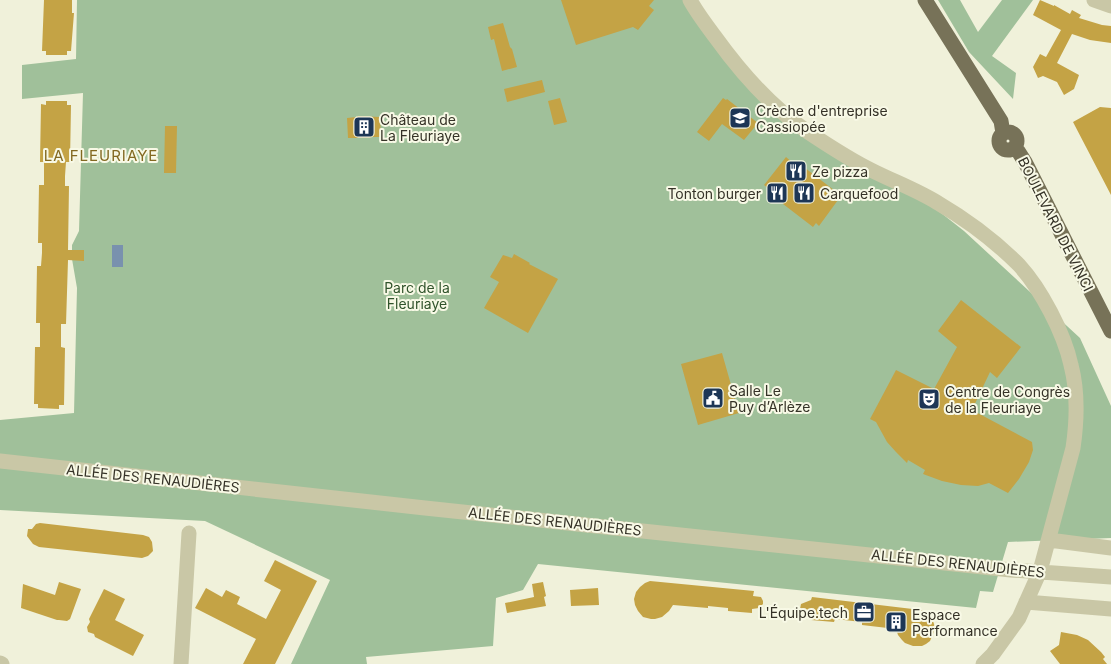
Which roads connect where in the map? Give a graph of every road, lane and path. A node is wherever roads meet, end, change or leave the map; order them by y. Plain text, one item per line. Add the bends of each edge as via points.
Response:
1 (690, 0) edge
2 (925, 0) edge
3 (1094, 0) edge
4 (1111, 6) edge
5 (1111, 331) edge
6 (0, 461) edge
7 (189, 534) dead end
8 (1049, 540) junction
9 (1111, 548) edge
10 (1040, 571) junction
11 (1111, 577) edge
12 (1026, 602) junction
13 (1111, 610) edge
14 (181, 664) edge
15 (983, 664) edge

1 - 8 street via 739,68 785,116 842,154 957,214 1019,266 1039,292 1052,315 1071,365 1076,408 1073,448
2 - 5 main road, BOULEVARD DE VINCI via 1001,121 1001,147 1018,151
3 - 4 street
6 - 10 street, ALLÉE DES RENAUDIÈRES
7 - 14 street
8 - 9 street
8 - 10 street
10 - 11 street, ALLÉE DES RENAUDIÈRES
10 - 12 street
12 - 13 street
12 - 15 street via 1011,630

